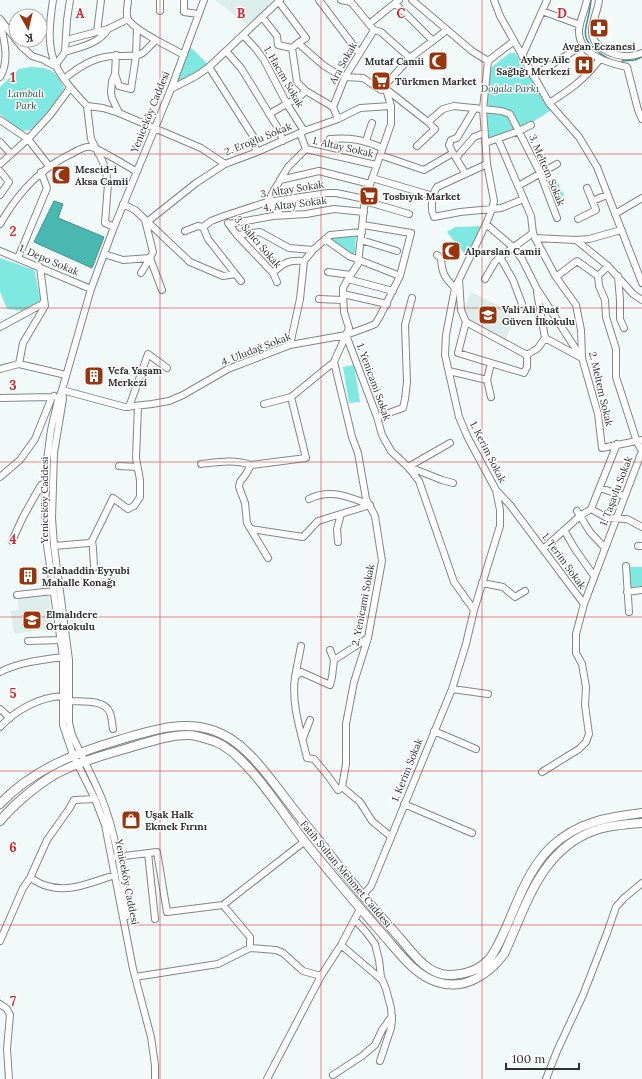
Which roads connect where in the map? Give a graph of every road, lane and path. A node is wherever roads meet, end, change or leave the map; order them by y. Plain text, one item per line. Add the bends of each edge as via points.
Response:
1 (52, 0) edge
2 (70, 0) edge
3 (101, 0) edge
4 (128, 0) edge
5 (160, 0) edge
6 (184, 0) edge
7 (204, 0) edge
8 (319, 0) edge
9 (341, 0) edge
10 (412, 0) edge
11 (494, 0) edge
12 (547, 0) edge
13 (588, 0) edge
14 (599, 0) edge
15 (279, 1) edge
16 (397, 2) edge
17 (160, 11) dead end
18 (542, 11) junction
19 (198, 14) junction
20 (262, 17) junction
21 (128, 19) junction
22 (0, 20) edge
23 (369, 24) junction
24 (580, 25) junction
25 (137, 28) junction
26 (108, 30) junction
27 (374, 30) junction
28 (447, 30) junction
29 (97, 32) junction
30 (243, 35) junction
31 (66, 40) junction
32 (156, 40) junction
33 (433, 41) junction
34 (514, 41) junction
35 (298, 43) junction
36 (583, 45) junction
37 (292, 48) junction
38 (226, 51) junction
39 (65, 52) junction
40 (642, 52) edge
41 (359, 54) junction
42 (614, 54) junction
43 (116, 55) junction
44 (184, 55) junction
45 (136, 56) junction
46 (522, 56) junction
47 (410, 58) junction
48 (600, 59) junction
49 (488, 61) junction
50 (608, 62) junction
51 (56, 66) junction
52 (209, 67) junction
53 (115, 74) junction
54 (533, 76) junction
55 (0, 77) edge
56 (345, 77) junction
57 (64, 79) junction
58 (70, 88) junction
59 (171, 89) junction
60 (386, 89) junction
61 (306, 91) junction
62 (549, 103) junction
63 (287, 104) junction
64 (87, 106) junction
65 (391, 106) junction
66 (333, 107) junction
67 (475, 108) junction
68 (483, 109) junction
69 (119, 112) junction
70 (269, 114) junction
71 (338, 119) junction
72 (642, 119) edge
73 (0, 120) edge
74 (428, 122) junction
75 (372, 123) dead end
76 (532, 126) dead end
77 (155, 128) junction
78 (519, 131) junction
79 (302, 132) junction
80 (484, 133) junction
81 (28, 139) junction
82 (330, 139) dead end
83 (498, 139) junction
84 (283, 141) junction
85 (366, 141) junction
86 (0, 142) edge
87 (485, 143) junction
88 (416, 146) dead end
89 (306, 148) junction
90 (382, 148) junction
91 (96, 149) junction
92 (257, 152) junction
93 (11, 154) junction
94 (380, 155) junction
95 (455, 156) junction
96 (0, 164) edge
97 (225, 164) junction
98 (486, 164) junction
99 (557, 164) dead end
100 (376, 165) junction
101 (49, 166) junction
102 (0, 171) edge
103 (41, 172) junction
104 (137, 172) junction
105 (465, 173) junction
106 (540, 173) junction
107 (280, 180) junction
108 (371, 181) junction
109 (518, 186) junction
110 (587, 188) dead end
111 (607, 194) junction
112 (0, 195) edge
113 (433, 196) junction
114 (642, 198) edge
115 (524, 199) junction
116 (365, 200) junction
117 (592, 201) junction
118 (267, 202) junction
119 (124, 204) junction
120 (492, 209) junction
121 (364, 212) junction
122 (409, 214) dead end
123 (615, 214) junction
124 (281, 215) junction
125 (224, 216) junction
126 (557, 218) dead end
127 (578, 219) dead end
128 (146, 221) junction
129 (0, 224) edge
130 (229, 224) junction
131 (486, 224) junction
132 (114, 227) junction
133 (203, 227) junction
134 (362, 228) junction
135 (622, 230) junction
136 (185, 231) dead end
137 (237, 234) junction
138 (534, 235) junction
139 (325, 239) junction
140 (361, 240) junction
141 (576, 240) junction
142 (513, 247) junction
143 (313, 250) junction
144 (0, 251) edge
145 (397, 251) dead end
146 (104, 254) junction
147 (437, 255) dead end
148 (500, 257) junction
149 (18, 258) junction
150 (150, 258) junction
151 (359, 259) junction
152 (304, 261) junction
153 (608, 266) junction
154 (40, 267) junction
155 (328, 272) dead end
156 (141, 273) dead end
157 (273, 273) junction
158 (235, 274) junction
159 (400, 276) junction
160 (598, 276) junction
161 (618, 276) junction
162 (349, 277) junction
163 (556, 277) junction
164 (459, 279) junction
165 (485, 279) dead end
166 (241, 281) dead end
167 (277, 282) dead end
168 (642, 283) edge
169 (455, 288) junction
170 (91, 289) junction
171 (537, 289) junction
172 (162, 290) dead end
173 (393, 291) junction
174 (342, 297) junction
175 (412, 298) dead end
176 (319, 299) dead end
177 (642, 300) edge
178 (44, 302) junction
179 (387, 304) junction
180 (522, 304) dead end
181 (466, 322) junction
182 (0, 327) edge
183 (624, 328) dead end
184 (346, 335) junction
185 (545, 338) junction
186 (290, 345) junction
187 (527, 354) junction
188 (582, 358) junction
189 (334, 362) junction
190 (492, 363) junction
191 (19, 364) junction
192 (167, 368) dead end
193 (0, 369) edge
194 (449, 371) junction
195 (66, 375) junction
196 (487, 380) junction
197 (62, 390) junction
198 (52, 397) junction
199 (291, 397) junction
200 (491, 397) dead end
201 (0, 398) edge
202 (264, 404) dead end
203 (138, 406) junction
204 (129, 407) junction
205 (377, 417) junction
206 (640, 441) edge
207 (450, 443) dead end
208 (617, 444) junction
209 (201, 464) dead end
210 (251, 465) junction
211 (119, 466) dead end
212 (137, 467) junction
213 (408, 467) junction
214 (0, 477) edge
215 (46, 483) junction
216 (453, 483) dead end
217 (600, 488) junction
218 (496, 490) junction
219 (624, 496) junction
220 (309, 499) dead end
221 (370, 505) junction
222 (591, 509) junction
223 (341, 514) junction
224 (579, 514) junction
225 (616, 519) junction
226 (642, 527) edge
227 (250, 529) junction
228 (564, 530) junction
229 (92, 541) junction
230 (12, 542) dead end
231 (338, 542) dead end
232 (54, 546) junction
233 (605, 548) junction
234 (543, 549) junction
235 (268, 558) dead end
236 (626, 566) dead end
237 (94, 567) dead end
238 (58, 569) junction
239 (51, 570) junction
240 (594, 576) junction
241 (482, 583) junction
242 (642, 590) edge
243 (53, 591) junction
244 (525, 591) dead end
245 (628, 592) junction
246 (18, 595) dead end
247 (584, 604) junction
248 (474, 610) junction
249 (629, 612) dead end
250 (368, 638) junction
251 (61, 640) junction
252 (28, 641) dead end
253 (301, 646) dead end
254 (330, 650) dead end
255 (63, 657) junction
256 (334, 660) junction
257 (0, 671) edge
258 (295, 677) junction
259 (452, 689) junction
260 (488, 694) dead end
261 (63, 696) junction
262 (69, 701) junction
263 (0, 709) edge
264 (10, 718) junction
265 (310, 720) dead end
266 (0, 727) edge
267 (113, 729) dead end
268 (434, 731) junction
269 (303, 738) junction
270 (476, 749) dead end
271 (77, 754) junction
272 (82, 763) junction
273 (542, 772) dead end
274 (342, 787) junction
275 (95, 799) junction
276 (0, 804) edge
277 (404, 804) junction
278 (642, 813) edge
279 (0, 821) edge
280 (642, 823) edge
281 (472, 834) dead end
282 (390, 836) junction
283 (305, 841) junction
284 (148, 853) junction
285 (115, 857) junction
286 (115, 875) junction
287 (30, 878) junction
288 (642, 883) edge
289 (363, 895) junction
290 (223, 905) junction
291 (360, 909) junction
292 (155, 919) dead end
293 (355, 920) junction
294 (126, 932) junction
295 (0, 941) edge
296 (341, 945) junction
297 (250, 948) junction
298 (321, 976) junction
299 (135, 977) junction
300 (382, 980) junction
301 (0, 1004) edge
302 (392, 1016) junction
303 (380, 1061) dead end
304 (333, 1075) dead end
305 (9, 1079) edge
306 (155, 1079) edge
307 (267, 1079) edge
308 (546, 1079) edge

1 - 51 street via 49,39
2 - 31 street
3 - 29 street
4 - 21 street
5 - 17 street
6 - 19 street via 184,12
7 - 19 street, Yeniceköy Caddesi
8 - 41 street
9 - 23 street via 351,2
10 - 28 street
11 - 34 street
12 - 18 street
13 - 24 street
14 - 42 street via 592,36 596,44
15 - 20 street
15 - 35 street via 306,38
16 - 23 street
16 - 33 street
18 - 24 street
18 - 46 street
19 - 44 street, Yeniceköy Caddesi
20 - 30 street
20 - 37 street via 277,36 278,45
21 - 25 street
21 - 26 street
22 - 51 street via 32,56
22 - 55 street via 5,53
23 - 27 street
24 - 36 street
25 - 32 street
25 - 45 street
26 - 29 street
26 - 39 street via 96,42
27 - 41 street, Ara Sokak
27 - 47 street via 381,32
28 - 33 street
28 - 49 street
29 - 31 street
30 - 38 street
30 - 63 street, 1. Hacım Sokak via 264,60
31 - 39 street
32 - 44 street
32 - 45 street
33 - 47 street
34 - 46 street
34 - 49 street
35 - 37 street
35 - 56 street via 323,66
36 - 48 street
36 - 54 street
37 - 61 street via 297,82
38 - 52 street
38 - 70 street via 241,68
39 - 51 street
40 - 42 street via 632,56
41 - 56 street, Ara Sokak
42 - 50 street
43 - 45 street
43 - 53 street
43 - 57 street via 90,62
44 - 59 street, Yeniceköy Caddesi
45 - 53 street via 131,89 119,86
46 - 54 street
47 - 60 street via 387,83
48 - 50 street
48 - 62 street via 573,88
49 - 68 street, 1. Kerim Sokak
50 - 72 street via 627,67
51 - 57 street
52 - 59 street
52 - 92 street via 253,136
53 - 69 street via 111,92
54 - 62 street
56 - 60 street via 363,78 381,90
56 - 66 street, Ara Sokak
57 - 58 street
58 - 64 street
58 - 81 street
59 - 77 street, Yeniceköy Caddesi
60 - 65 street
60 - 74 street
61 - 63 street
61 - 66 street
62 - 111 street via 586,146
63 - 70 street
63 - 79 street, 1. Hacım Sokak
64 - 69 street
64 - 91 street via 91,139
65 - 71 street, 2. Eroğlu Sokak via 360,108
65 - 90 street via 391,124
66 - 71 street
67 - 68 street
67 - 74 street via 454,106 443,109
67 - 95 street via 457,138 451,140 449,145
68 - 78 street, 3. Meltem Sokak via 501,110 510,114
68 - 80 street, 1. Kerim Sokak
69 - 77 street
70 - 84 street
71 - 79 street, 2. Eroğlu Sokak
73 - 81 street
74 - 88 street via 435,129
75 - 85 street
76 - 78 street
77 - 97 street via 201,148
77 - 104 street, Yeniceköy Caddesi
78 - 83 street
78 - 106 street, 3. Meltem Sokak
79 - 84 street, 2. Eroğlu Sokak
79 - 89 street, 1. Hacım Sokak
80 - 87 street, 1. Kerim Sokak
80 - 95 street via 474,137
81 - 93 street
81 - 101 street
82 - 85 street
83 - 87 street
83 - 109 street, 2. Meltem Sokak
84 - 92 street, 2. Eroğlu Sokak
85 - 90 street
86 - 93 street
87 - 98 street, 1. Kerim Sokak
89 - 100 street, 1. Altay Sokak
89 - 107 street
90 - 94 street
91 - 101 street via 81,149
91 - 104 street
91 - 132 street via 106,171 108,184 105,222
92 - 97 street, 2. Eroğlu Sokak
93 - 96 street
94 - 95 street via 424,170
94 - 100 street
95 - 105 street
97 - 128 street, 2. Eroğlu Sokak
98 - 105 street
98 - 120 street, 1. Kerim Sokak via 493,192
99 - 106 street
100 - 108 street
101 - 103 street
102 - 112 street via 9,182
103 - 129 street via 24,189
103 - 149 street via 47,188
104 - 119 street, Yeniceköy Caddesi
105 - 113 street via 437,187
106 - 109 street
106 - 126 street, 3. Meltem Sokak
107 - 108 street via 319,172
107 - 118 street
108 - 113 street
108 - 116 street
109 - 115 street, 2. Meltem Sokak
110 - 117 street
111 - 117 street
111 - 123 street
113 - 120 street via 434,217
114 - 123 street
115 - 120 street
115 - 138 street, 2. Meltem Sokak via 531,216
116 - 118 street, 3. Altay Sokak via 328,193
116 - 121 street
116 - 122 street, 3. Altay Sokak
117 - 127 street via 596,210
118 - 124 street
118 - 125 street, 3. Altay Sokak
119 - 128 street
119 - 132 street, Yeniceköy Caddesi
120 - 131 street, 1. Kerim Sokak
121 - 124 street, 4. Altay Sokak via 334,209
121 - 134 street
123 - 135 street
124 - 130 street, 4. Altay Sokak
125 - 130 street, 3. Salıcı Sokak
125 - 133 street, 3. Altay Sokak
128 - 150 street via 153,252
128 - 158 street via 190,262 223,276
130 - 137 street, 3. Salıcı Sokak
131 - 142 street
131 - 164 street, 1. Kerim Sokak
132 - 146 street, Yeniceköy Caddesi
133 - 136 street, 3. Altay Sokak via 198,226
133 - 158 street via 208,239
134 - 139 street via 330,235
134 - 140 street
134 - 159 street via 411,233
135 - 141 street
135 - 168 street
137 - 143 street via 260,232 289,248
137 - 157 street, 3. Salıcı Sokak
138 - 141 street
138 - 142 street
138 - 163 street, 2. Meltem Sokak
139 - 143 street
139 - 151 street via 349,256
140 - 145 street
140 - 151 street
141 - 153 street
142 - 148 street
142 - 171 street
143 - 152 street
144 - 149 street, 1. Depo Sokak
146 - 150 street via 123,260
146 - 170 street, Yeniceköy Caddesi
147 - 169 street via 441,258 446,279
148 - 165 street
148 - 180 street via 513,280
149 - 154 street, 1. Depo Sokak
150 - 156 street
150 - 172 street
151 - 159 street
151 - 162 street
152 - 157 street via 294,260 283,264
152 - 186 street via 300,299
153 - 160 street
153 - 161 street
154 - 170 street, 1. Depo Sokak
154 - 178 street
155 - 162 street
157 - 167 street, 3. Salıcı Sokak
158 - 166 street
159 - 173 street
160 - 163 street via 578,261
160 - 206 street via 616,349 616,377
161 - 177 street via 633,294
161 - 183 street via 620,319
162 - 173 street
162 - 174 street via 343,288
163 - 188 street, 2. Meltem Sokak via 576,305 581,330
164 - 169 street, 1. Kerim Sokak
164 - 181 street via 461,310
169 - 194 street, 1. Kerim Sokak via 446,335 445,355
170 - 195 street, Yeniceköy Caddesi
171 - 185 street
171 - 188 street
173 - 179 street
174 - 176 street
174 - 179 street
174 - 184 street, 1. Yenicami Sokak via 349,328
175 - 205 street via 405,325 407,382 403,408
178 - 182 street
178 - 191 street via 45,306 23,343
179 - 184 street, 4. Uludağ Sokak via 375,324
181 - 187 street
181 - 190 street via 458,353
184 - 186 street, 4. Uludağ Sokak
184 - 189 street
184 - 205 street, 1. Yenicami Sokak
185 - 187 street via 538,348
185 - 188 street
186 - 203 street, 4. Uludağ Sokak via 228,369 169,401
187 - 190 street via 527,367 524,373
188 - 208 street, 2. Meltem Sokak via 598,414 602,448
189 - 199 street
189 - 221 street, 2. Yenicami Sokak via 358,453 366,499
190 - 196 street
191 - 193 street
191 - 195 street
192 - 204 street via 148,354
194 - 196 street
194 - 218 street, 1. Kerim Sokak via 459,417
195 - 197 street, Yeniceköy Caddesi
196 - 200 street
197 - 198 street
197 - 204 street, 4. Uludağ Sokak
197 - 215 street, Yeniceköy Caddesi via 51,430
197 - 232 street, Yeniceköy Caddesi via 63,399 54,453
198 - 201 street
198 - 214 street via 35,440 20,460
199 - 202 street
199 - 210 street via 306,458
203 - 204 street, 4. Uludağ Sokak
203 - 212 street
205 - 213 street, 1. Yenicami Sokak via 382,435 391,451
206 - 208 street
206 - 219 street, 1. Taşavlu Sokak via 642,451
207 - 213 street
208 - 217 street
209 - 210 street via 235,461
210 - 227 street via 239,486
211 - 212 street
212 - 229 street via 140,497 137,502 128,509 113,498
213 - 216 street
213 - 248 street, 1. Yenicami Sokak via 419,481 454,582
215 - 230 street via 41,485
215 - 239 street, Yeniceköy Caddesi via 47,545
217 - 219 street
217 - 222 street
218 - 234 street, 1. Terim Sokak
218 - 241 street, 1. Kerim Sokak via 500,526
219 - 225 street, 1. Taşavlu Sokak
220 - 221 street via 316,495 333,493
221 - 223 street
221 - 250 street, 2. Yenicami Sokak via 375,516 382,561
222 - 224 street
222 - 225 street via 607,518
223 - 227 street via 318,520 303,537
223 - 231 street via 337,529
224 - 228 street
224 - 233 street via 590,532
225 - 226 street via 627,519
225 - 233 street, 1. Taşavlu Sokak
227 - 235 street
228 - 234 street
228 - 240 street
229 - 232 street
229 - 237 street
232 - 238 street, Yeniceköy Caddesi
233 - 240 street, 1. Taşavlu Sokak
234 - 247 street, 1. Terim Sokak
236 - 245 street
238 - 239 street
238 - 262 street, Yeniceköy Caddesi via 70,660
239 - 243 street, Yeniceköy Caddesi
240 - 247 street, 1. Taşavlu Sokak
241 - 244 street via 503,587 514,597
241 - 248 street, 1. Kerim Sokak
242 - 245 street
243 - 246 street
243 - 251 street, Yeniceköy Caddesi
245 - 249 street
247 - 273 street, 1. Terim Sokak via 576,634 576,653 582,664 586,688 589,734 579,749
248 - 259 street, 1. Kerim Sokak
250 - 256 street
250 - 274 street, 2. Yenicami Sokak via 354,682 346,724 346,764
251 - 252 street
251 - 255 street, Yeniceköy Caddesi
253 - 258 street
254 - 256 street
255 - 257 street via 27,662
255 - 261 street, Yeniceköy Caddesi
256 - 258 street via 330,685 301,672
258 - 269 street via 294,693
259 - 260 street
259 - 268 street, 1. Kerim Sokak
261 - 264 street via 40,700
261 - 271 street, Yeniceköy Caddesi via 63,725
262 - 267 street via 107,706
262 - 271 street, Yeniceköy Caddesi via 69,723
263 - 264 street
264 - 266 street
265 - 269 street
268 - 270 street
268 - 277 street, 1. Kerim Sokak
269 - 274 street via 307,758 314,759 338,790
271 - 272 street, Yeniceköy Caddesi
271 - 276 main road, Fatih Sultan Mehmet Caddesi via 48,767 17,788
271 - 289 main road, Fatih Sultan Mehmet Caddesi via 151,731 178,726 214,730 244,749 264,771
272 - 275 street, Yeniceköy Caddesi
272 - 279 main road, Fatih Sultan Mehmet Caddesi via 55,774 32,791
272 - 283 main road, Fatih Sultan Mehmet Caddesi via 173,736 189,735 204,738 229,750 253,774
272 - 285 street, Yeniceköy Caddesi via 103,801
274 - 282 street via 360,802 372,821
275 - 285 street, Yeniceköy Caddesi
275 - 287 street via 74,800 47,840
277 - 281 street
277 - 282 street, 1. Kerim Sokak
278 - 289 main road, Fatih Sultan Mehmet Caddesi via 603,818 582,826 552,846 528,878 495,951 484,964 468,973 449,975 430,969 420,961
280 - 291 main road, Fatih Sultan Mehmet Caddesi via 610,826 591,832 556,855 538,880 504,954 487,972 470,981 451,984 437,982 424,976 412,967
282 - 289 street, 1. Kerim Sokak via 371,886
283 - 290 street
283 - 291 main road, Fatih Sultan Mehmet Caddesi
284 - 285 street
284 - 290 street via 157,852 167,912
284 - 292 street
285 - 286 street, Yeniceköy Caddesi
285 - 294 street, Yeniceköy Caddesi via 125,893 128,928
286 - 287 street via 68,889 45,886
286 - 294 street, Yeniceköy Caddesi
287 - 295 street via 23,888
288 - 308 street via 616,907 583,995
290 - 297 street via 250,937
291 - 293 street
293 - 296 street
293 - 300 street via 375,944
294 - 299 street
296 - 298 street
296 - 300 street
297 - 298 street via 276,950 283,953 303,972
297 - 299 street via 218,964
298 - 307 street
299 - 306 street via 151,1037
300 - 302 street
301 - 305 street via 10,1015 7,1038
302 - 303 street via 391,1028
302 - 304 street via 375,1045

